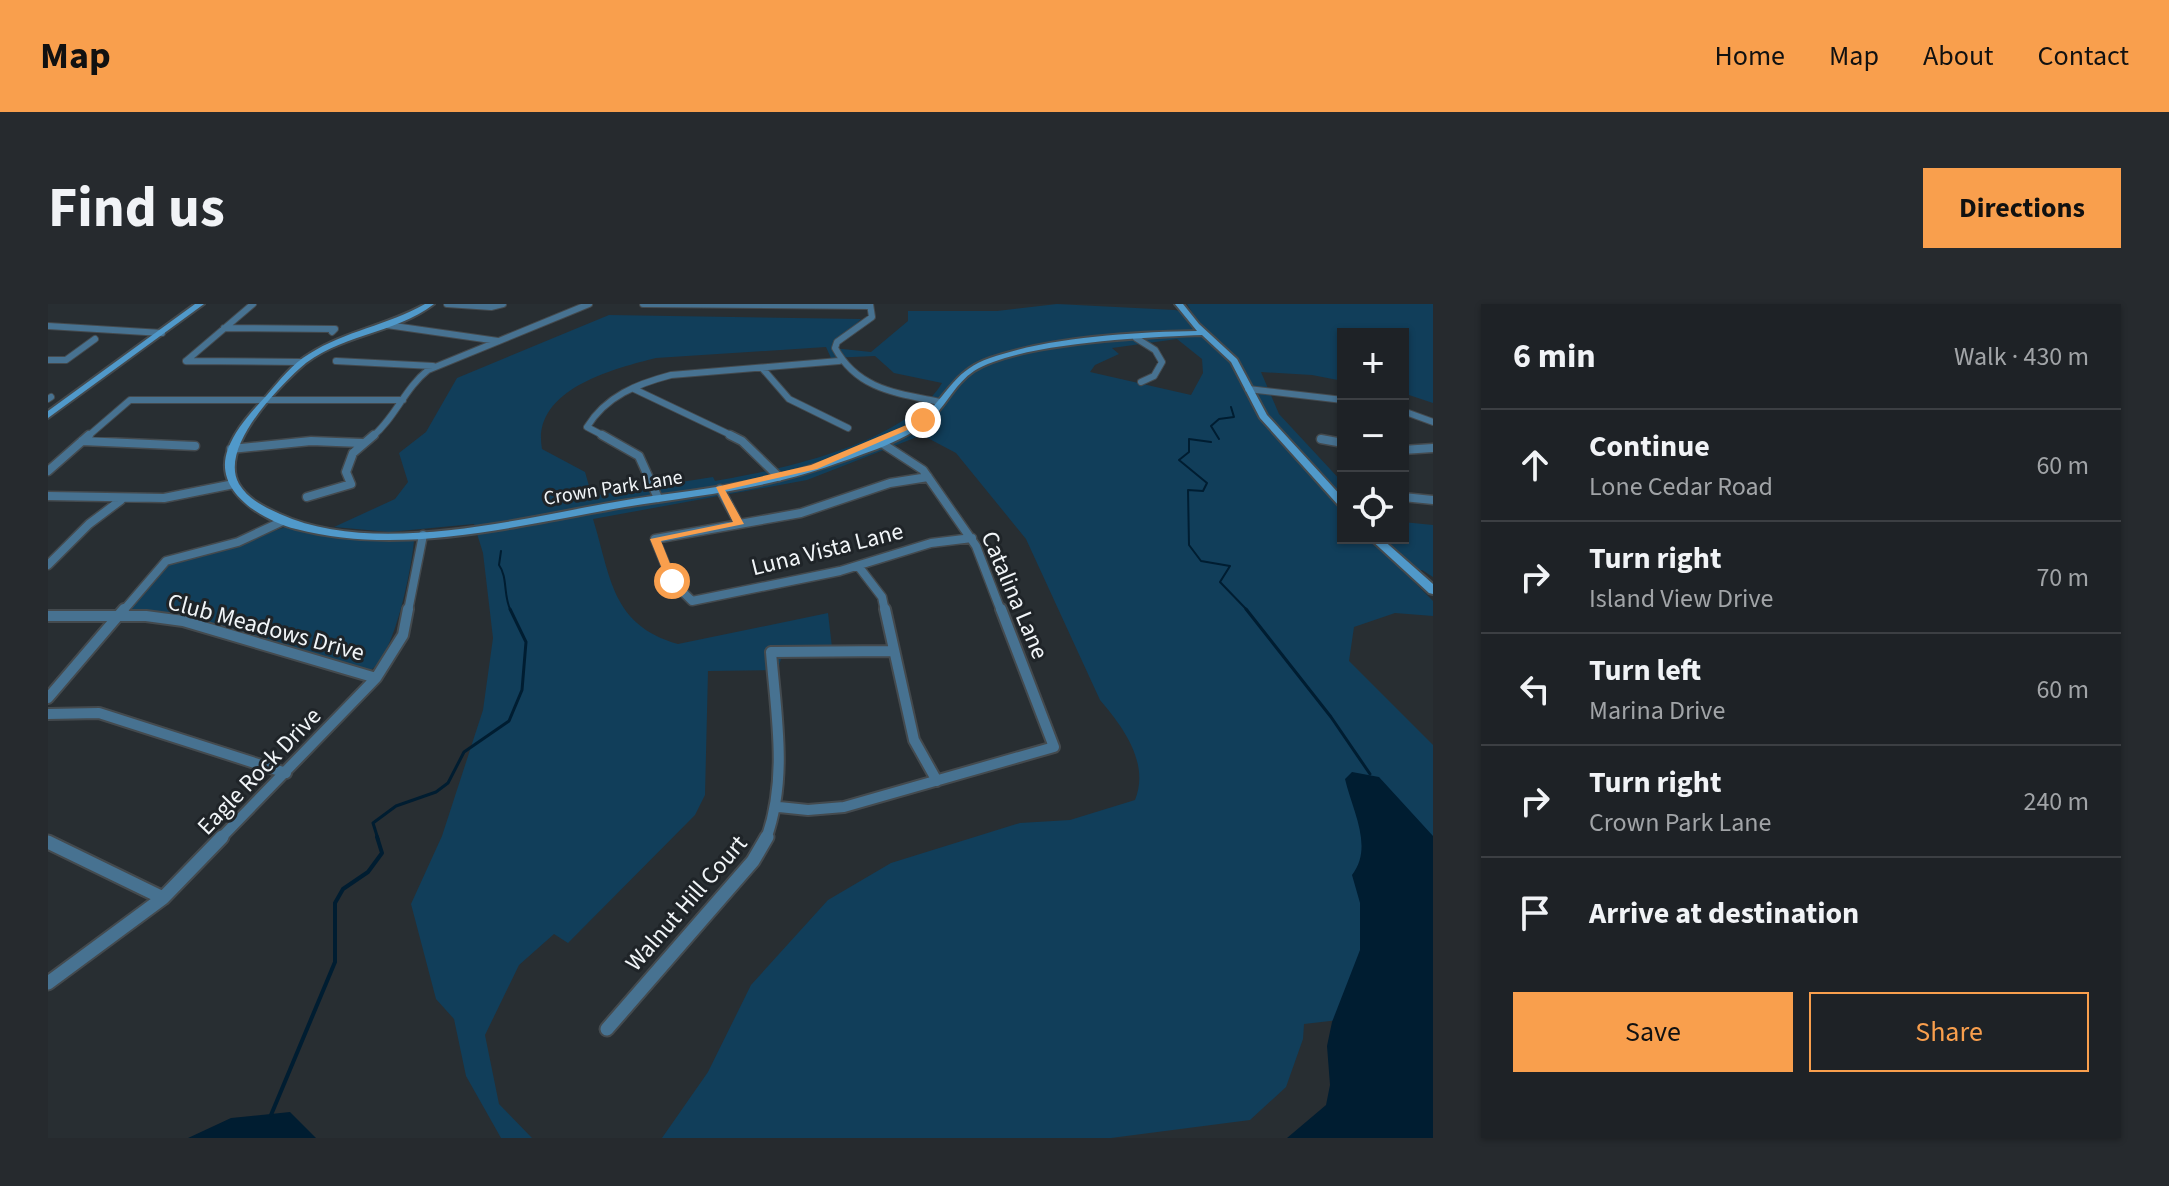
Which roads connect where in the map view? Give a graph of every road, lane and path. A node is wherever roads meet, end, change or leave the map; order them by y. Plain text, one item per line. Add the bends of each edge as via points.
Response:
1 (200, 304) edge
2 (253, 304) edge
3 (430, 304) edge
4 (447, 304) edge
5 (503, 304) edge
6 (589, 304) edge
7 (643, 304) edge
8 (1179, 304) edge
9 (870, 305) edge
10 (387, 325) junction
11 (48, 326) edge
12 (224, 328) junction
13 (332, 332) dead end
14 (1203, 333) junction
15 (159, 335) junction
16 (1136, 338) junction
17 (95, 339) dead end
18 (498, 341) junction
19 (48, 360) edge
20 (336, 361) dead end
21 (839, 361) junction
22 (302, 362) junction
23 (435, 366) junction
24 (762, 368) junction
25 (1141, 382) dead end
26 (634, 389) junction
27 (1248, 389) junction
28 (1337, 399) edge
29 (267, 400) junction
30 (403, 400) junction
31 (940, 402) junction
32 (1409, 413) edge
33 (48, 415) edge
34 (1433, 422) edge
35 (848, 428) dead end
36 (1321, 439) dead end
37 (82, 441) junction
38 (880, 442) junction
39 (1337, 442) edge
40 (362, 443) junction
41 (195, 446) dead end
42 (1433, 448) edge
43 (231, 449) junction
44 (1409, 450) edge
45 (48, 471) edge
46 (779, 477) junction
47 (928, 477) junction
48 (234, 484) junction
49 (720, 489) junction
50 (1331, 490) junction
51 (1337, 490) edge
52 (48, 496) edge
53 (307, 497) dead end
54 (1337, 497) edge
55 (658, 498) junction
56 (1409, 498) edge
57 (121, 500) junction
58 (1433, 500) edge
59 (283, 521) junction
60 (739, 524) junction
61 (423, 535) junction
62 (972, 538) junction
63 (1381, 544) edge
64 (48, 565) edge
65 (859, 567) junction
66 (1433, 590) edge
67 (48, 616) edge
68 (116, 616) junction
69 (894, 651) junction
70 (376, 678) junction
71 (48, 698) edge
72 (48, 714) edge
73 (286, 773) junction
74 (937, 781) junction
75 (779, 807) junction
76 (48, 842) edge
77 (163, 898) junction
78 (48, 983) edge
79 (607, 1029) dead end

1 - 15 street
2 - 12 street
3 - 10 street
4 - 5 street
6 - 18 street
7 - 9 street
8 - 14 street
9 - 21 street via 872,317 837,342
10 - 18 street
10 - 22 street
11 - 15 street
12 - 13 street via 335,329
12 - 22 street via 186,361
14 - 16 street, Crown Park Lane
14 - 27 street via 1234,361
15 - 33 street
16 - 25 street via 1155,350 1162,362 1154,376
16 - 31 street, Crown Park Lane via 994,359 967,371
17 - 19 street via 66,360
18 - 23 street
20 - 23 street
21 - 24 street
21 - 31 street via 852,376 873,387
22 - 29 street
23 - 30 street via 419,377
24 - 26 street via 671,375
24 - 35 street via 782,398
26 - 46 street via 742,441
26 - 55 street via 602,404 587,427 639,456
27 - 28 street
27 - 50 street via 1263,416
29 - 30 street
29 - 37 street via 130,400
29 - 43 street
30 - 40 street via 390,422
31 - 38 street, Crown Park Lane via 923,420
32 - 34 street
36 - 39 street
37 - 41 street
37 - 45 street
38 - 46 street, Crown Park Lane
38 - 47 street, Catalina Lane
40 - 43 street via 311,441
40 - 53 street via 348,463 351,484
42 - 44 street
43 - 48 street
46 - 49 street, Crown Park Lane
47 - 60 street via 890,483 801,513
47 - 62 street, Catalina Lane
48 - 57 street via 177,499
48 - 59 street, Crown Park Lane via 244,498
49 - 55 street, Crown Park Lane
49 - 60 street
50 - 51 street
50 - 54 street
52 - 57 street
55 - 61 street, Crown Park Lane
56 - 58 street
57 - 64 street
59 - 61 street, Crown Park Lane via 344,534
59 - 68 street via 238,542 166,561
60 - 65 street, Luna Vista Lane via 655,539 672,581 692,601
61 - 70 street, Eagle Rock Drive via 403,635
62 - 65 street, Luna Vista Lane via 931,543
62 - 74 street, Catalina Lane via 1054,747
63 - 66 street
65 - 69 street via 882,597
67 - 68 street, Club Meadows Drive
68 - 70 street, Club Meadows Drive via 183,621
68 - 71 street
69 - 74 street via 914,740
69 - 75 street, Walnut Hill Court via 771,652
70 - 73 street, Eagle Rock Drive
72 - 73 street via 99,713
73 - 77 street, Eagle Rock Drive
74 - 75 street via 833,809
75 - 79 street, Walnut Hill Court via 760,853
76 - 77 street
77 - 78 street, Eagle Rock Drive

